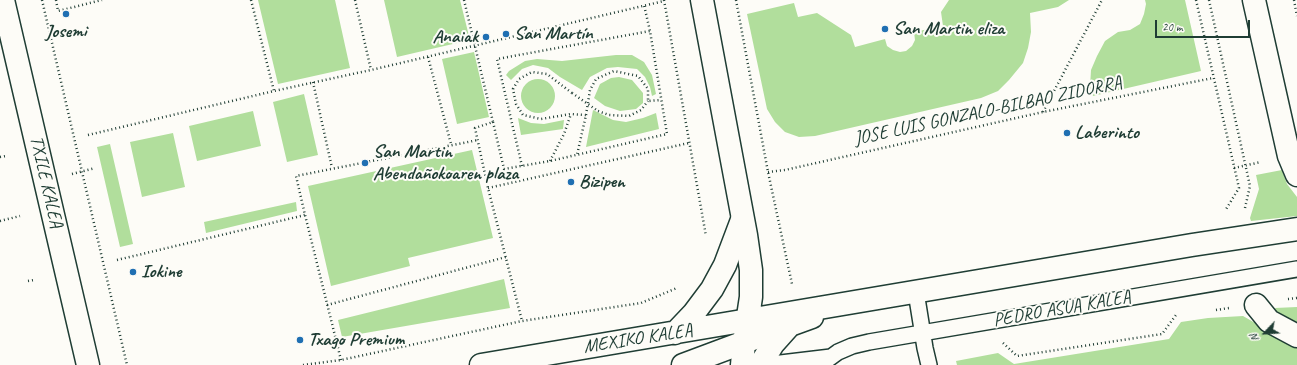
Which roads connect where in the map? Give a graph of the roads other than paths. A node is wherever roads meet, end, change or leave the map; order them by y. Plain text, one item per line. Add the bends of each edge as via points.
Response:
1 (3, 0) edge
2 (702, 0) edge
3 (1254, 0) edge
4 (1297, 175) edge
5 (742, 220) junction
6 (1297, 229) edge
7 (1297, 269) edge
8 (916, 292) junction
9 (851, 303) junction
10 (1256, 305) road end
11 (675, 333) junction
12 (923, 334) junction
13 (1297, 336) edge
14 (744, 343) junction
15 (764, 348) edge
16 (825, 361) edge
17 (88, 365) edge
18 (481, 365) edge
19 (683, 365) edge
20 (742, 365) edge
21 (928, 365) edge

1 - 17 main road, TXILE KALEA
2 - 5 main road
3 - 4 main road via 1288,156
5 - 11 main road via 725,265 712,289
5 - 15 main road via 751,270 751,297
6 - 8 main road
7 - 12 lane, PEDRO ASUA KALEA
8 - 9 main road
8 - 12 lane
9 - 15 main road
9 - 15 main road via 790,325
10 - 13 main road via 1269,320
11 - 15 main road, MEXIKO KALEA
11 - 18 main road, MEXIKO KALEA
12 - 16 lane, PEDRO ASUA KALEA via 852,346
12 - 21 lane
14 - 15 main road
14 - 19 main road, MEXIKO KALEA
14 - 20 main road
15 - 16 lane

